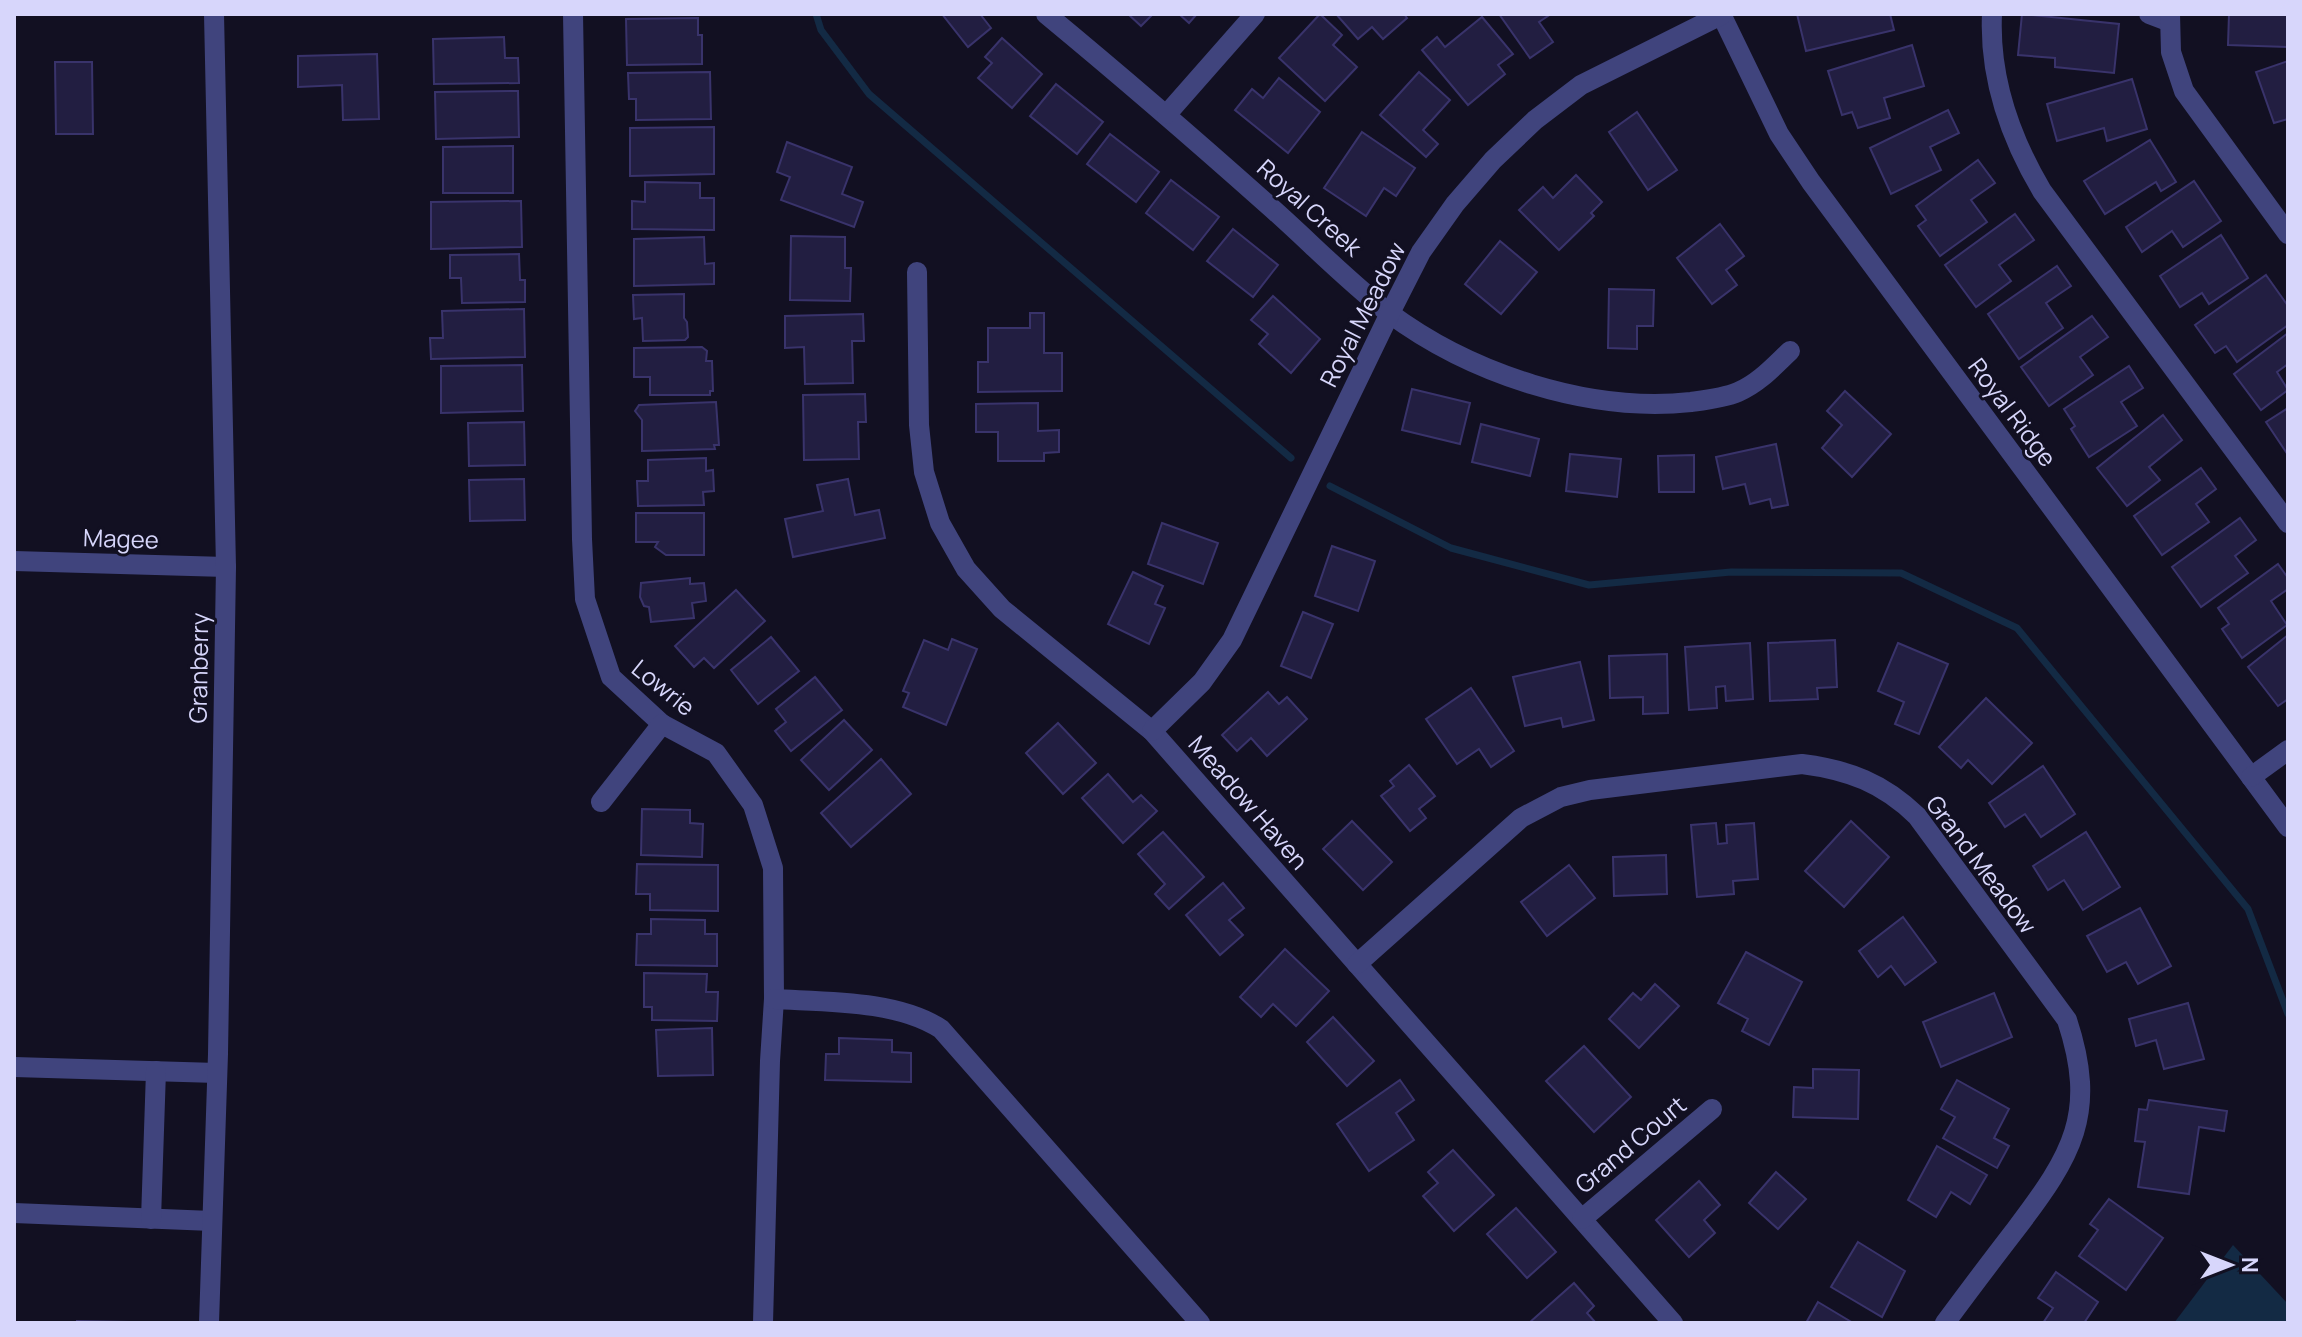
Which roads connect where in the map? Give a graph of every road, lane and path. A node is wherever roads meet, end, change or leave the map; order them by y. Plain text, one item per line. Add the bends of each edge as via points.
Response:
1 (214, 14) edge
2 (573, 14) edge
3 (1046, 14) edge
4 (1255, 14) edge
5 (1992, 14) edge
6 (2149, 14) edge
7 (1721, 15) edge
8 (2170, 18) edge
9 (1167, 114) junction
10 (2288, 234) edge
11 (917, 272) dead end
12 (1390, 313) junction
13 (1790, 351) dead end
14 (2288, 523) edge
15 (14, 561) edge
16 (226, 567) junction
17 (662, 724) junction
18 (1152, 731) junction
19 (2288, 750) edge
20 (2251, 777) junction
21 (601, 802) dead end
22 (2288, 827) edge
23 (1357, 964) junction
24 (774, 999) junction
25 (14, 1067) edge
26 (156, 1071) junction
27 (217, 1073) junction
28 (1712, 1109) dead end
29 (14, 1213) edge
30 (151, 1219) junction
31 (1582, 1219) junction
32 (212, 1221) junction
33 (209, 1323) edge
34 (763, 1323) edge
35 (1200, 1323) edge
36 (1673, 1323) edge
37 (1945, 1323) edge

1 - 16 street, Granberry
2 - 17 street, Lowrie via 585,599 611,677
3 - 9 street, Royal Creek
4 - 9 street
5 - 14 street via 1994,66 2021,156
6 - 8 street
7 - 12 street, Royal Meadow via 1581,85 1535,120 1455,204 1421,252
7 - 20 street, Royal Ridge via 1779,134 1811,182
8 - 10 street via 2171,52 2184,91
9 - 12 street, Royal Creek
11 - 18 street, Meadow Haven via 920,446 931,498 952,547 1002,609
12 - 13 street, Royal Creek via 1503,374 1556,391 1628,404 1737,393
12 - 18 street, Royal Meadow via 1232,640 1202,682
15 - 16 street, Magee
16 - 27 street, Granberry
17 - 21 street
17 - 24 street, Lowrie via 716,753 753,805 773,868
18 - 23 street, Meadow Haven
19 - 20 street
20 - 22 street, Royal Ridge
23 - 31 street, Meadow Haven
23 - 37 street, Grand Meadow via 1521,818 1561,797 1802,764 1865,778 1917,816 2067,1020 2077,1052 2080,1097 2069,1151
24 - 34 street, Lowrie
24 - 35 street via 905,1012 941,1029
25 - 26 street
26 - 27 street
26 - 30 street
27 - 32 street, Granberry
28 - 31 street, Grand Court
29 - 30 street
30 - 32 street
31 - 36 street, Meadow Haven
32 - 33 street, Granberry

